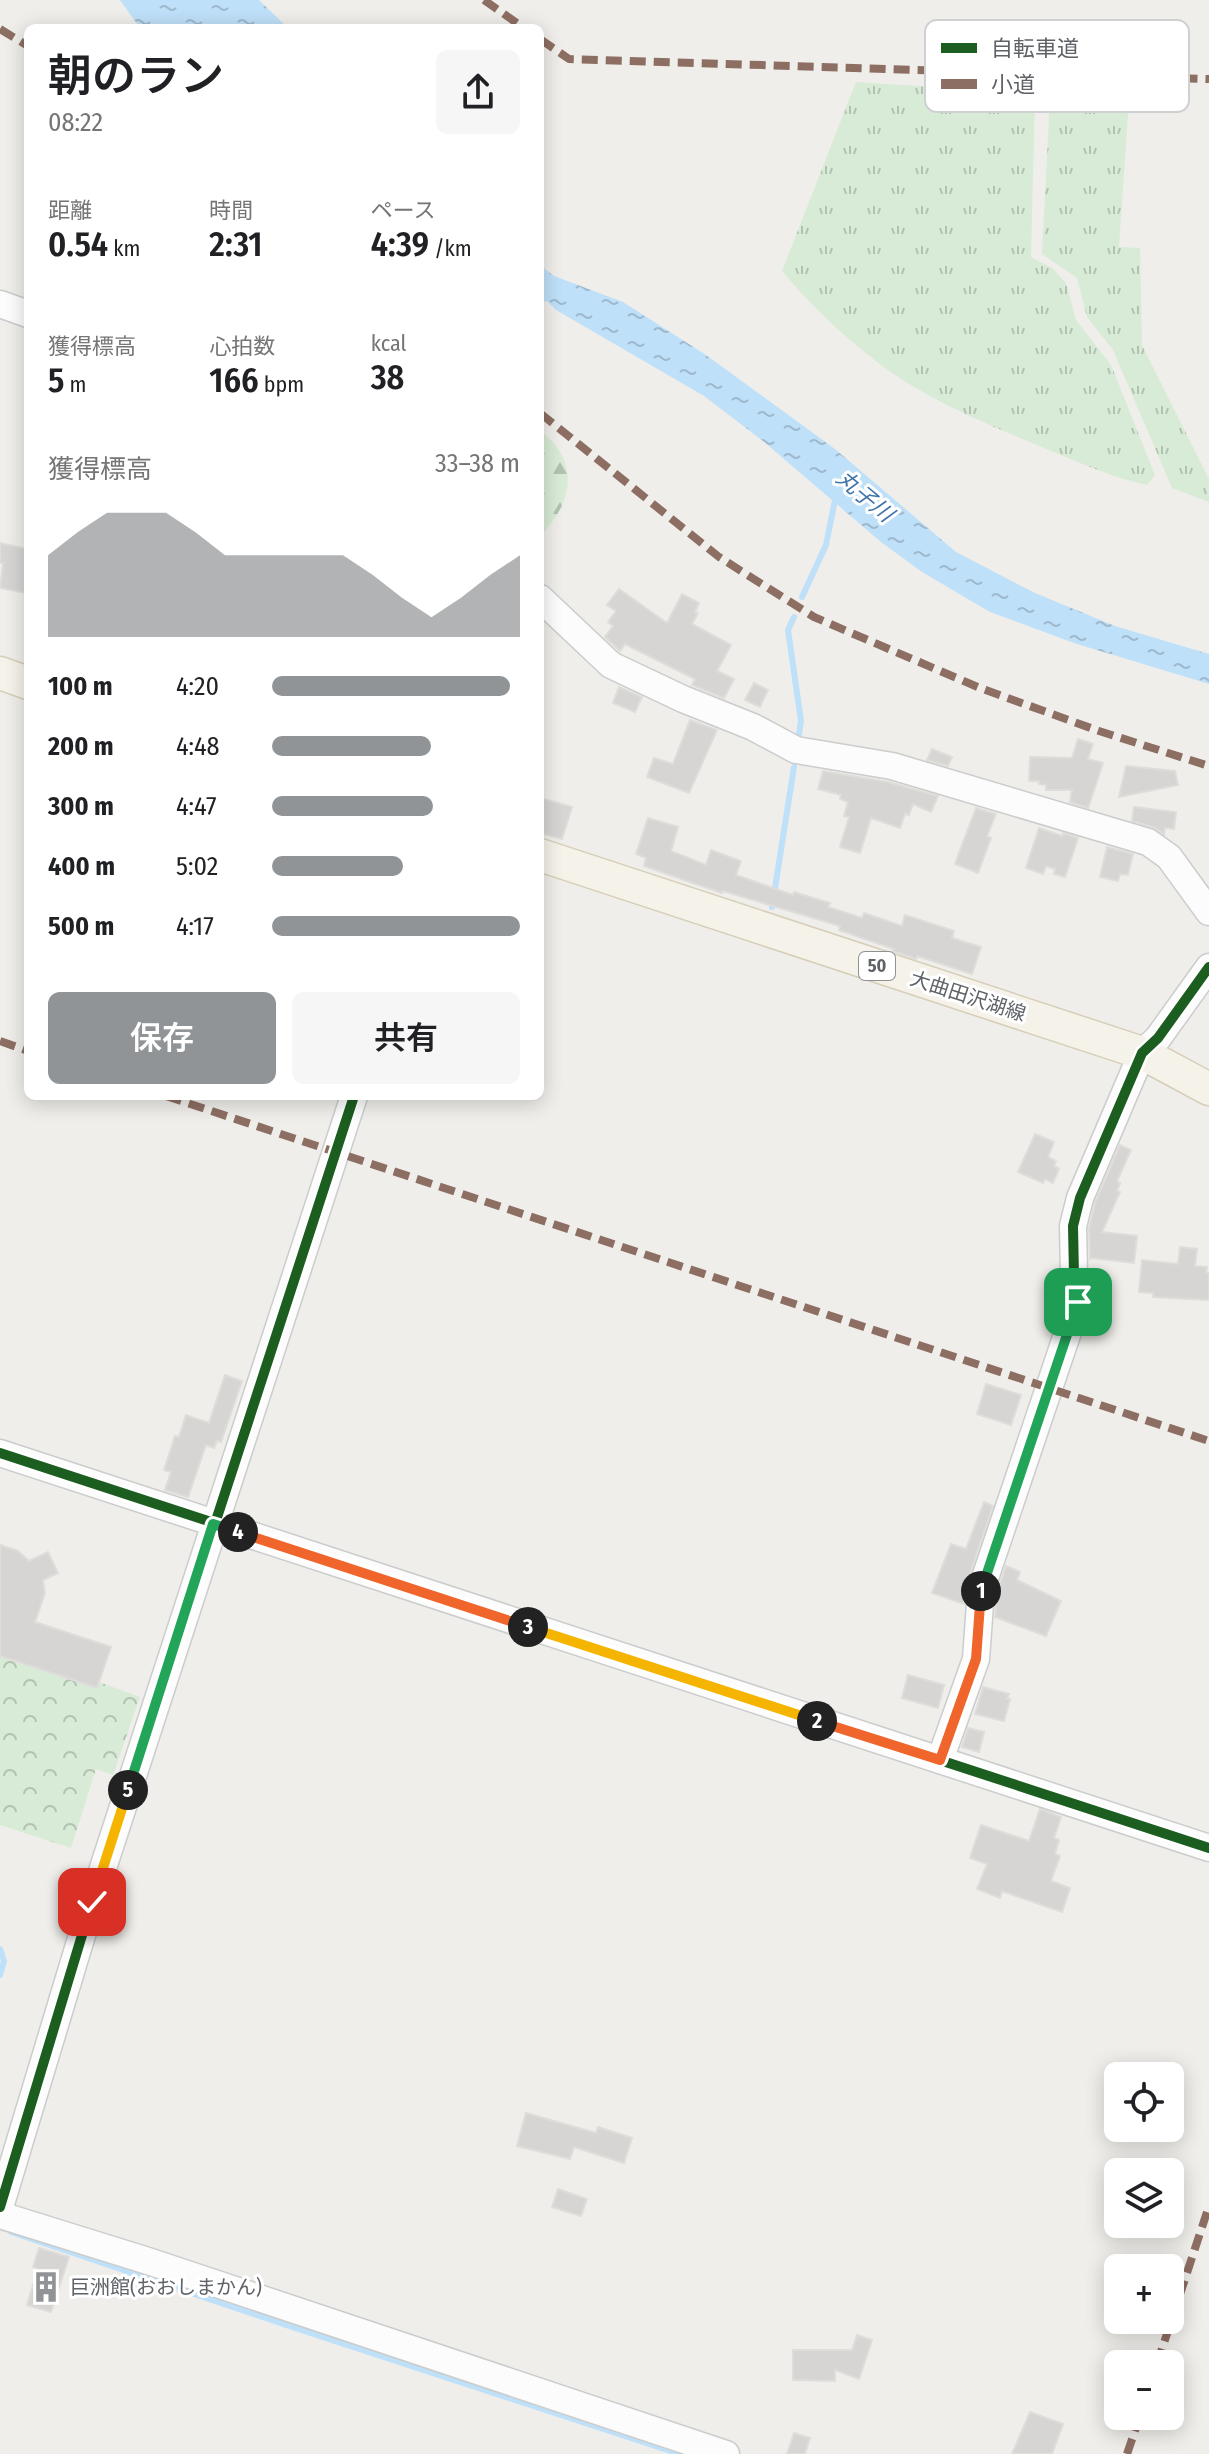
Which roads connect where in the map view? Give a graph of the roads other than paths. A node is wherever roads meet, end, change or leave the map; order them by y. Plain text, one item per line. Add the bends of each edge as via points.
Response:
1 (0, 304) edge
2 (24, 313) edge
3 (544, 602) edge
4 (0, 673) edge
5 (24, 682) edge
6 (544, 856) edge
7 (1209, 912) edge
8 (1209, 967) edge
9 (1142, 1053) junction
10 (1209, 1089) edge
11 (353, 1100) edge
12 (0, 1453) edge
13 (213, 1524) junction
14 (940, 1760) junction
15 (1209, 1848) edge
16 (0, 2207) edge
17 (0, 2215) edge
18 (726, 2454) edge

1 - 2 street
3 - 7 street via 611,665 796,750 892,766 1148,842 1169,857
4 - 5 main road
6 - 9 main road, 大曲田沢湖線 / 50
8 - 9 street
9 - 10 main road, 大曲田沢湖線 / 50
9 - 14 street via 1080,1198 1073,1226 1078,1302 981,1590 976,1659
11 - 13 street
12 - 13 street
13 - 14 street
13 - 16 street
14 - 15 street
17 - 18 street

